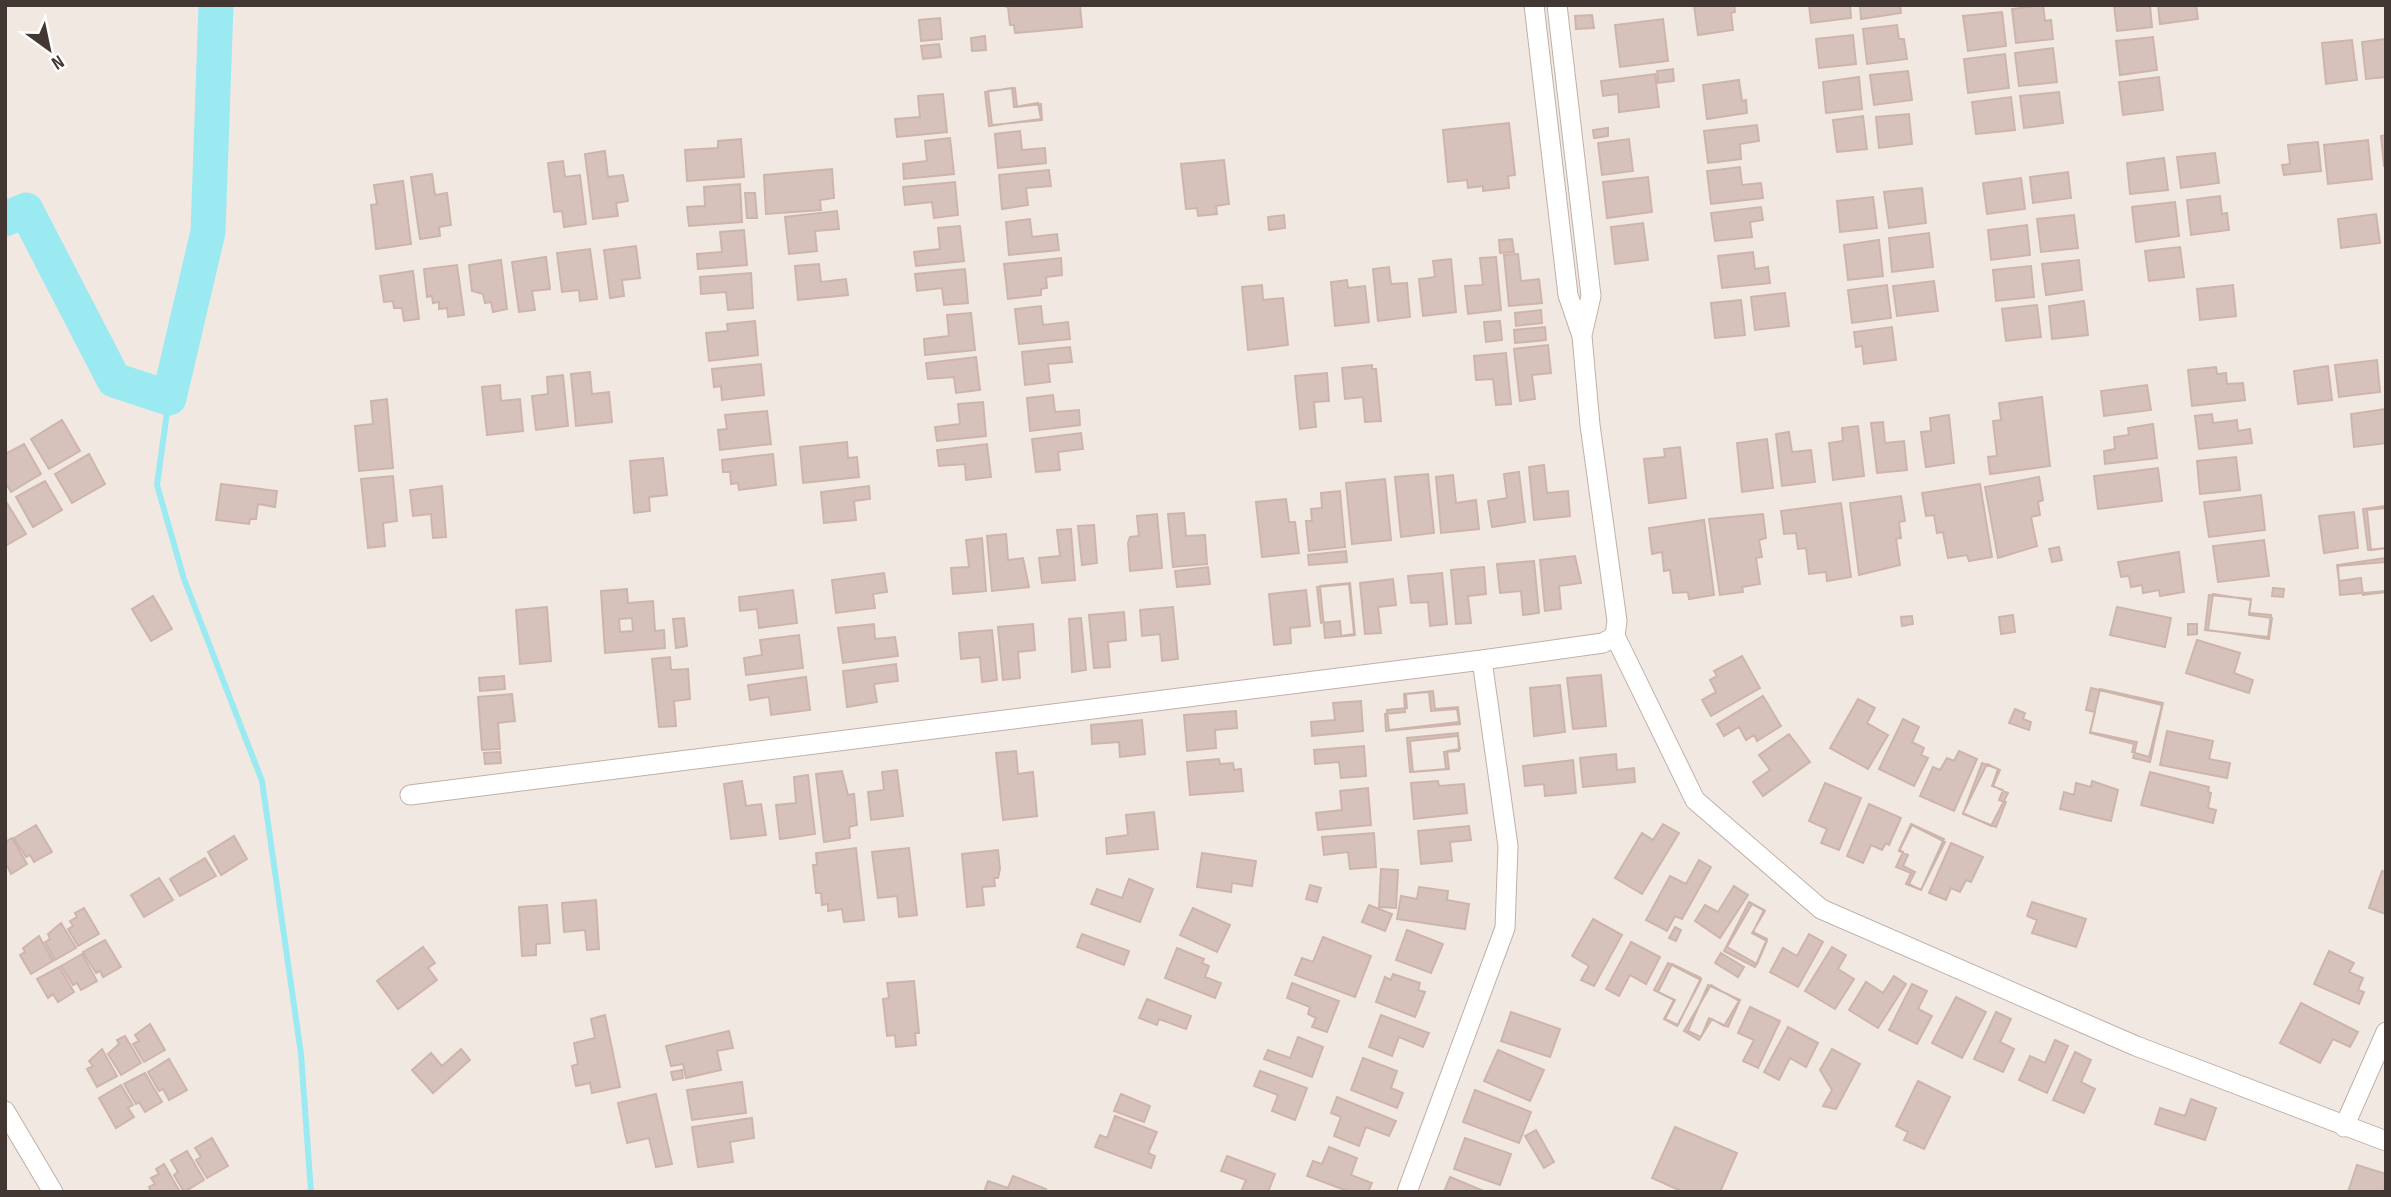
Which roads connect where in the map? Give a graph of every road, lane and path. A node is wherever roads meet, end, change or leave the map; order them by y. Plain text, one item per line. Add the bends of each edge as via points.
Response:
1 (1534, 5) edge
2 (1557, 5) edge
3 (1582, 335) junction
4 (1615, 636) junction
5 (1482, 660) junction
6 (410, 795) dead end
7 (2386, 1032) edge
8 (5, 1111) edge
9 (2344, 1127) junction
10 (2386, 1141) edge
11 (54, 1192) edge
12 (1408, 1192) edge

1 - 3 street via 1568,295
2 - 3 street via 1591,296
3 - 4 street
4 - 5 street via 1603,643
4 - 9 street via 1695,800 1821,909 2136,1046
5 - 6 street
5 - 12 street via 1508,845 1505,928
7 - 9 street
8 - 11 street
9 - 10 street

